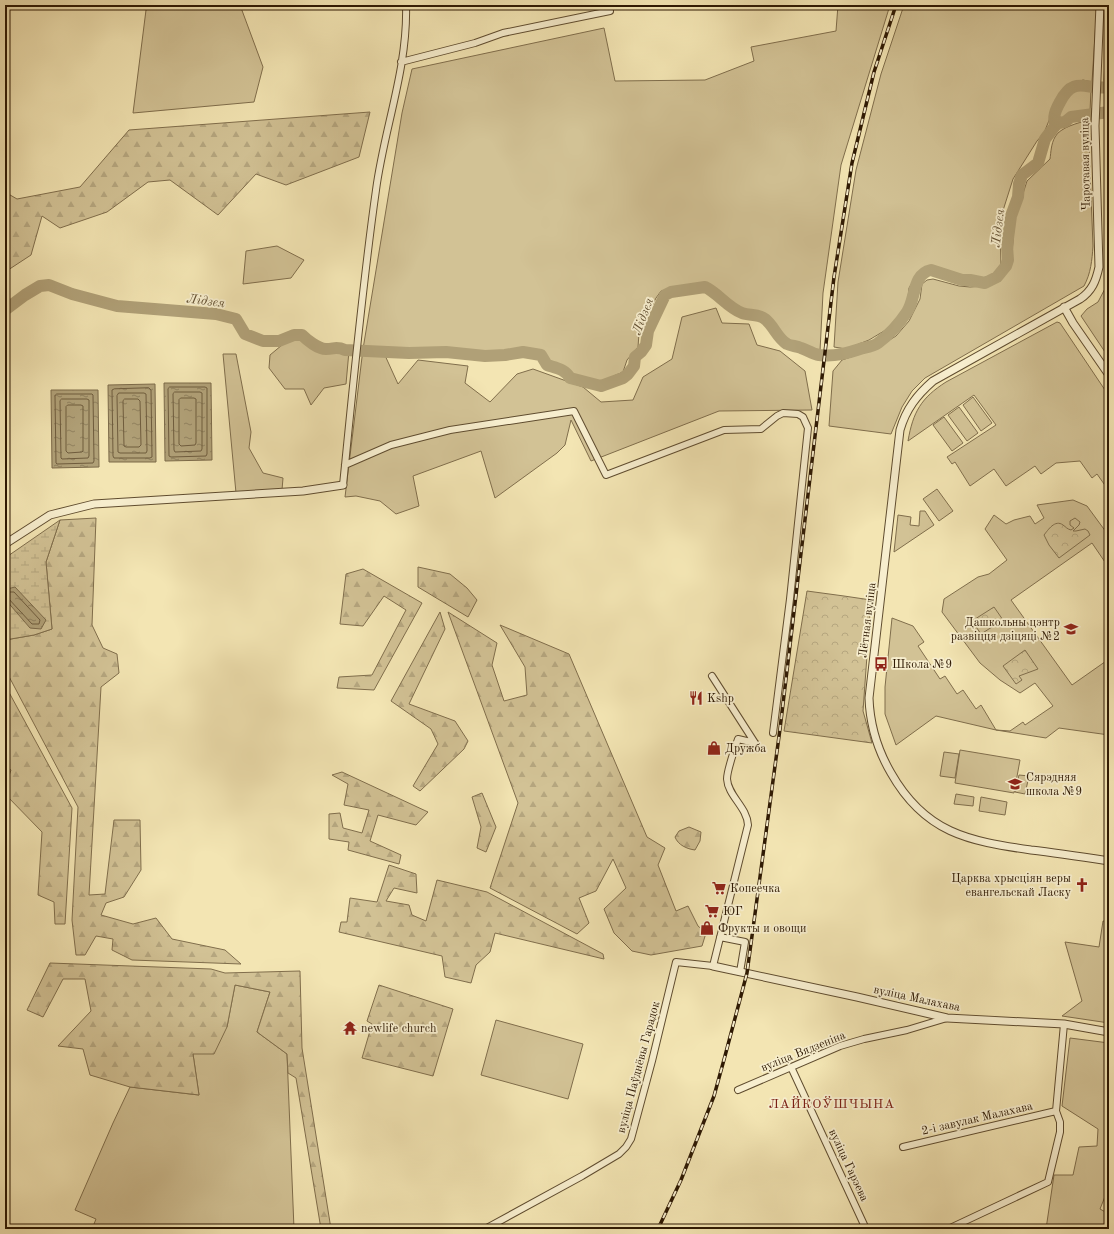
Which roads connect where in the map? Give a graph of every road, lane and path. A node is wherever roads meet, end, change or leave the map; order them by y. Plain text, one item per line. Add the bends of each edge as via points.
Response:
1 (406, 5) edge
2 (1100, 5) edge
3 (610, 11) dead end
4 (401, 62) junction
5 (1064, 308) junction
6 (1109, 375) edge
7 (345, 465) junction
8 (343, 485) joint
9 (5, 544) edge
10 (712, 676) dead end
11 (773, 733) dead end
12 (1109, 861) edge
13 (720, 938) junction
14 (712, 966) junction
15 (743, 973) junction
16 (947, 1018) junction
17 (1064, 1024) junction
18 (1109, 1032) edge
19 (791, 1067) junction
20 (738, 1090) dead end
21 (1056, 1111) junction
22 (903, 1147) dead end
23 (485, 1229) edge
24 (866, 1229) edge
25 (948, 1229) edge

1 - 4 street via 407,23
2 - 5 street, Чаротавая вуліца via 1095,126 1099,267 1097,280 1091,289
3 - 4 street via 503,33
4 - 7 street via 376,188
5 - 6 street
5 - 12 street, Лётная вуліца via 933,381 915,399 905,415 900,430 869,698 870,716 872,730 883,758 896,782 918,809 933,821 964,837 988,843
7 - 8 street
7 - 11 street via 391,445 450,430 574,411 606,475 724,430 760,430 783,413 803,417 808,428
8 - 9 street via 303,491 94,504 50,515
10 - 13 street via 754,743 738,738 727,778 746,813 748,825
13 - 14 street
13 - 15 street via 744,942
14 - 15 street, вуліца Паўднёвы Гарадок
14 - 23 street, вуліца Паўднёвы Гарадок via 676,962 652,1061 626,1148 582,1176
15 - 16 street, вуліца Малахава
16 - 17 street, вуліца Малахава
16 - 19 street, вуліца Вядзеніна via 840,1046
17 - 18 street, вуліца Малахава
17 - 21 street
19 - 20 street, вуліца Вядзеніна
19 - 24 street, вуліца Гарэева
21 - 22 street, 2-і завулак Малахава
21 - 25 street via 1060,1132 1048,1182

